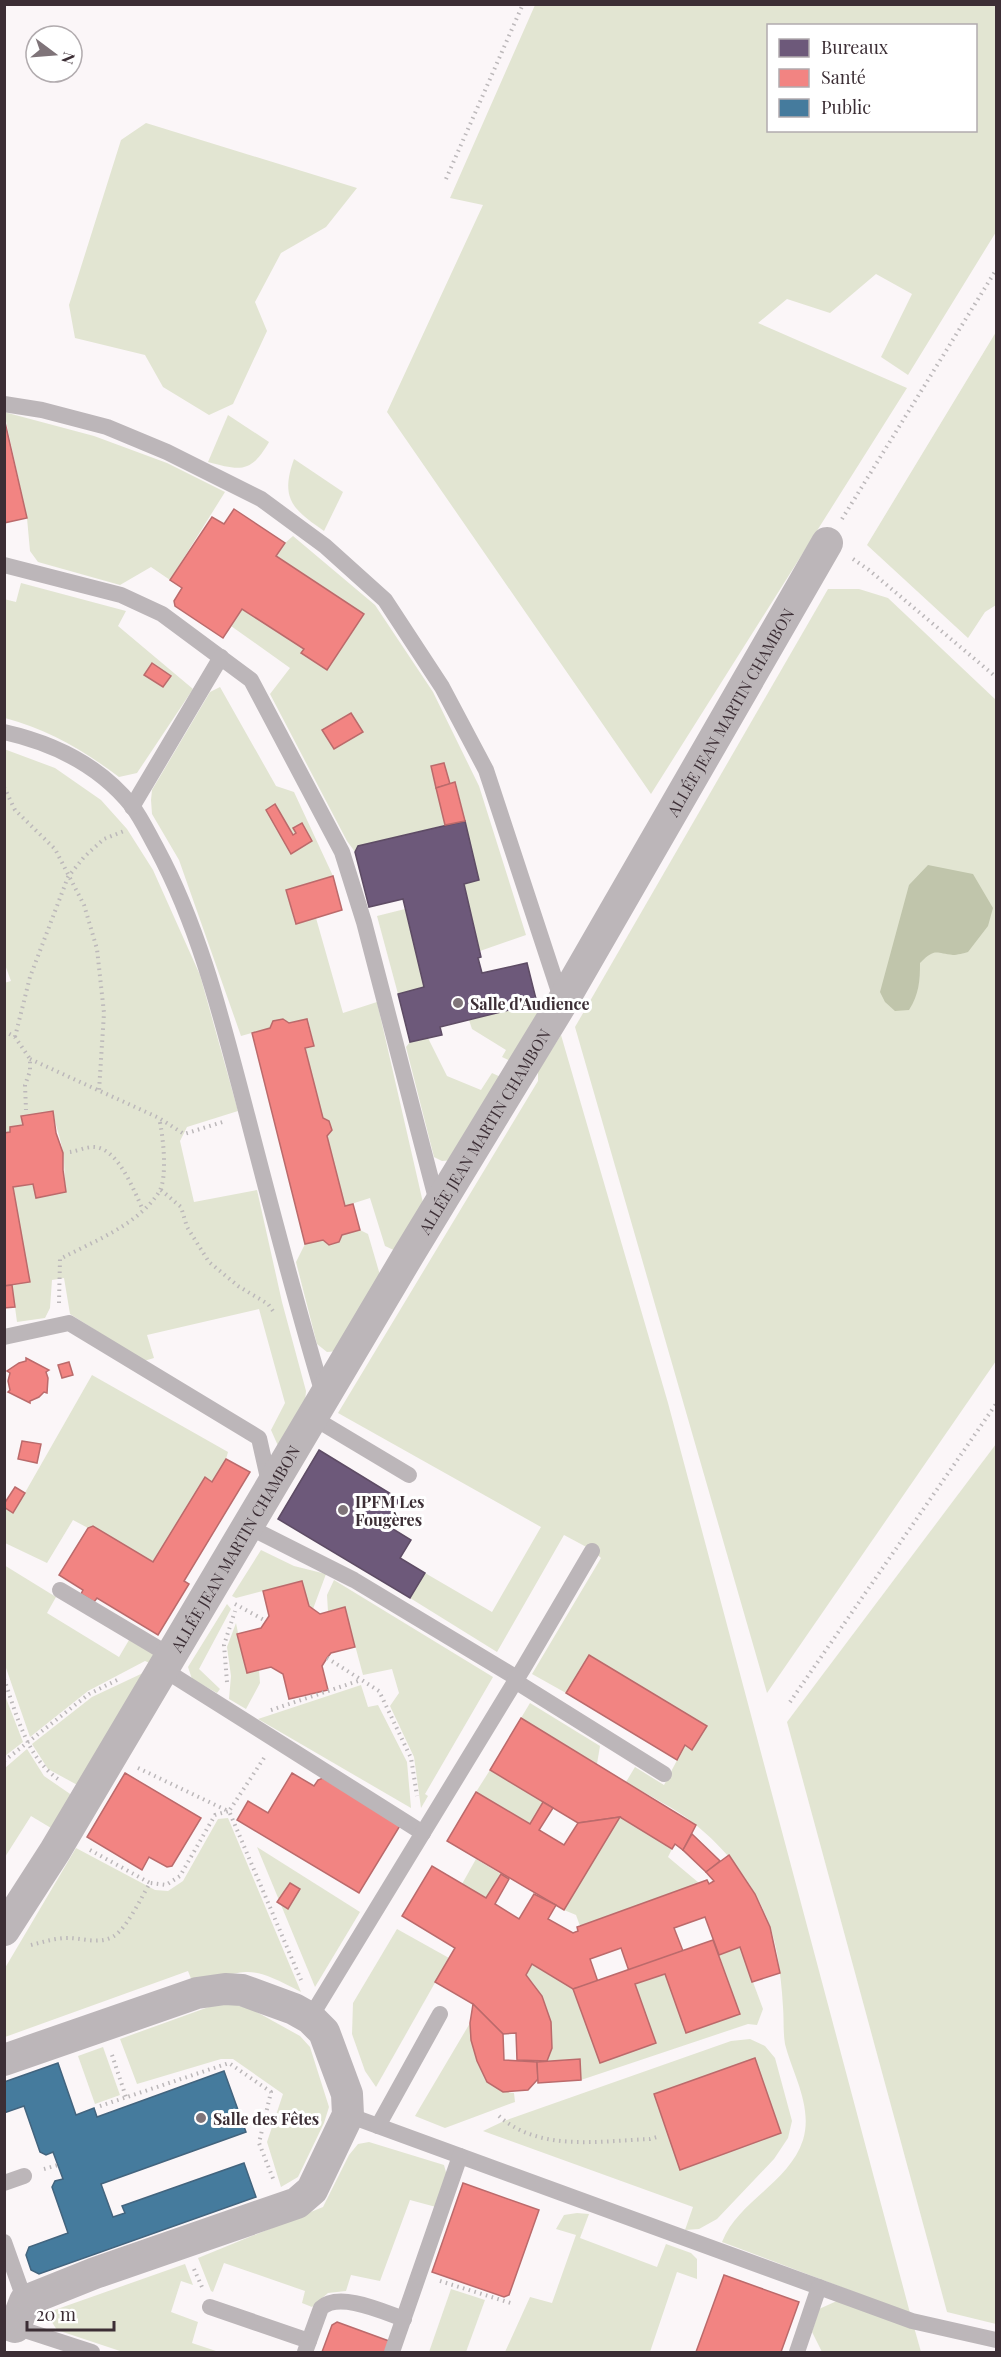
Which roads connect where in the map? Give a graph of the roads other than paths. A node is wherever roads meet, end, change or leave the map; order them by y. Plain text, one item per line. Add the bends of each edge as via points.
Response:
1 (4, 404) edge
2 (827, 543) road end
3 (4, 565) edge
4 (221, 657) junction
5 (4, 732) edge
6 (132, 807) junction
7 (562, 1002) junction
8 (438, 1206) junction
9 (4, 1337) edge
10 (318, 1407) junction
11 (409, 1475) dead end
12 (270, 1488) junction
13 (247, 1526) junction
14 (592, 1551) dead end
15 (60, 1590) dead end
16 (167, 1662) junction
17 (516, 1680) junction
18 (664, 1774) dead end
19 (423, 1833) junction
20 (16, 1938) edge
21 (440, 2014) dead end
22 (312, 2015) junction
23 (4, 2060) edge
24 (348, 2115) junction
25 (378, 2126) junction
26 (460, 2156) junction
27 (24, 2176) dead end
28 (4, 2183) edge
29 (4, 2242) edge
30 (819, 2287) junction
31 (210, 2307) road end
32 (15, 2317) edge
33 (404, 2319) junction
34 (996, 2340) edge
35 (307, 2347) edge
36 (92, 2352) edge
37 (392, 2352) edge
38 (797, 2352) edge

1 - 7 lane via 107,427 261,499 325,546 385,600 442,687 486,770
2 - 7 street, ALLÉE JEAN MARTIN CHAMBON
3 - 4 lane via 121,595 162,614
4 - 6 lane
4 - 8 lane via 251,680 342,852
5 - 6 lane via 33,738 67,752
6 - 10 lane via 177,887 220,1014
7 - 8 street, ALLÉE JEAN MARTIN CHAMBON
8 - 10 street, ALLÉE JEAN MARTIN CHAMBON
9 - 12 lane via 69,1323 259,1438
10 - 11 lane
10 - 12 street, ALLÉE JEAN MARTIN CHAMBON
12 - 13 street, ALLÉE JEAN MARTIN CHAMBON
13 - 16 street, ALLÉE JEAN MARTIN CHAMBON
13 - 17 lane via 354,1580
14 - 17 lane
15 - 16 lane
16 - 19 lane via 223,1707
16 - 20 street, ALLÉE JEAN MARTIN CHAMBON via 64,1836
17 - 18 lane
17 - 19 lane
19 - 22 lane
21 - 25 lane
22 - 23 street via 242,1990 197,1993
22 - 24 street via 324,2032 347,2094
24 - 25 lane
24 - 32 street via 312,2190 297,2203 94,2273
25 - 26 lane
26 - 30 lane
26 - 33 lane
27 - 28 lane
29 - 32 lane
30 - 34 lane via 912,2321
30 - 38 lane
31 - 35 lane
32 - 36 lane
33 - 35 lane via 363,2304 334,2301 321,2308
33 - 37 lane

